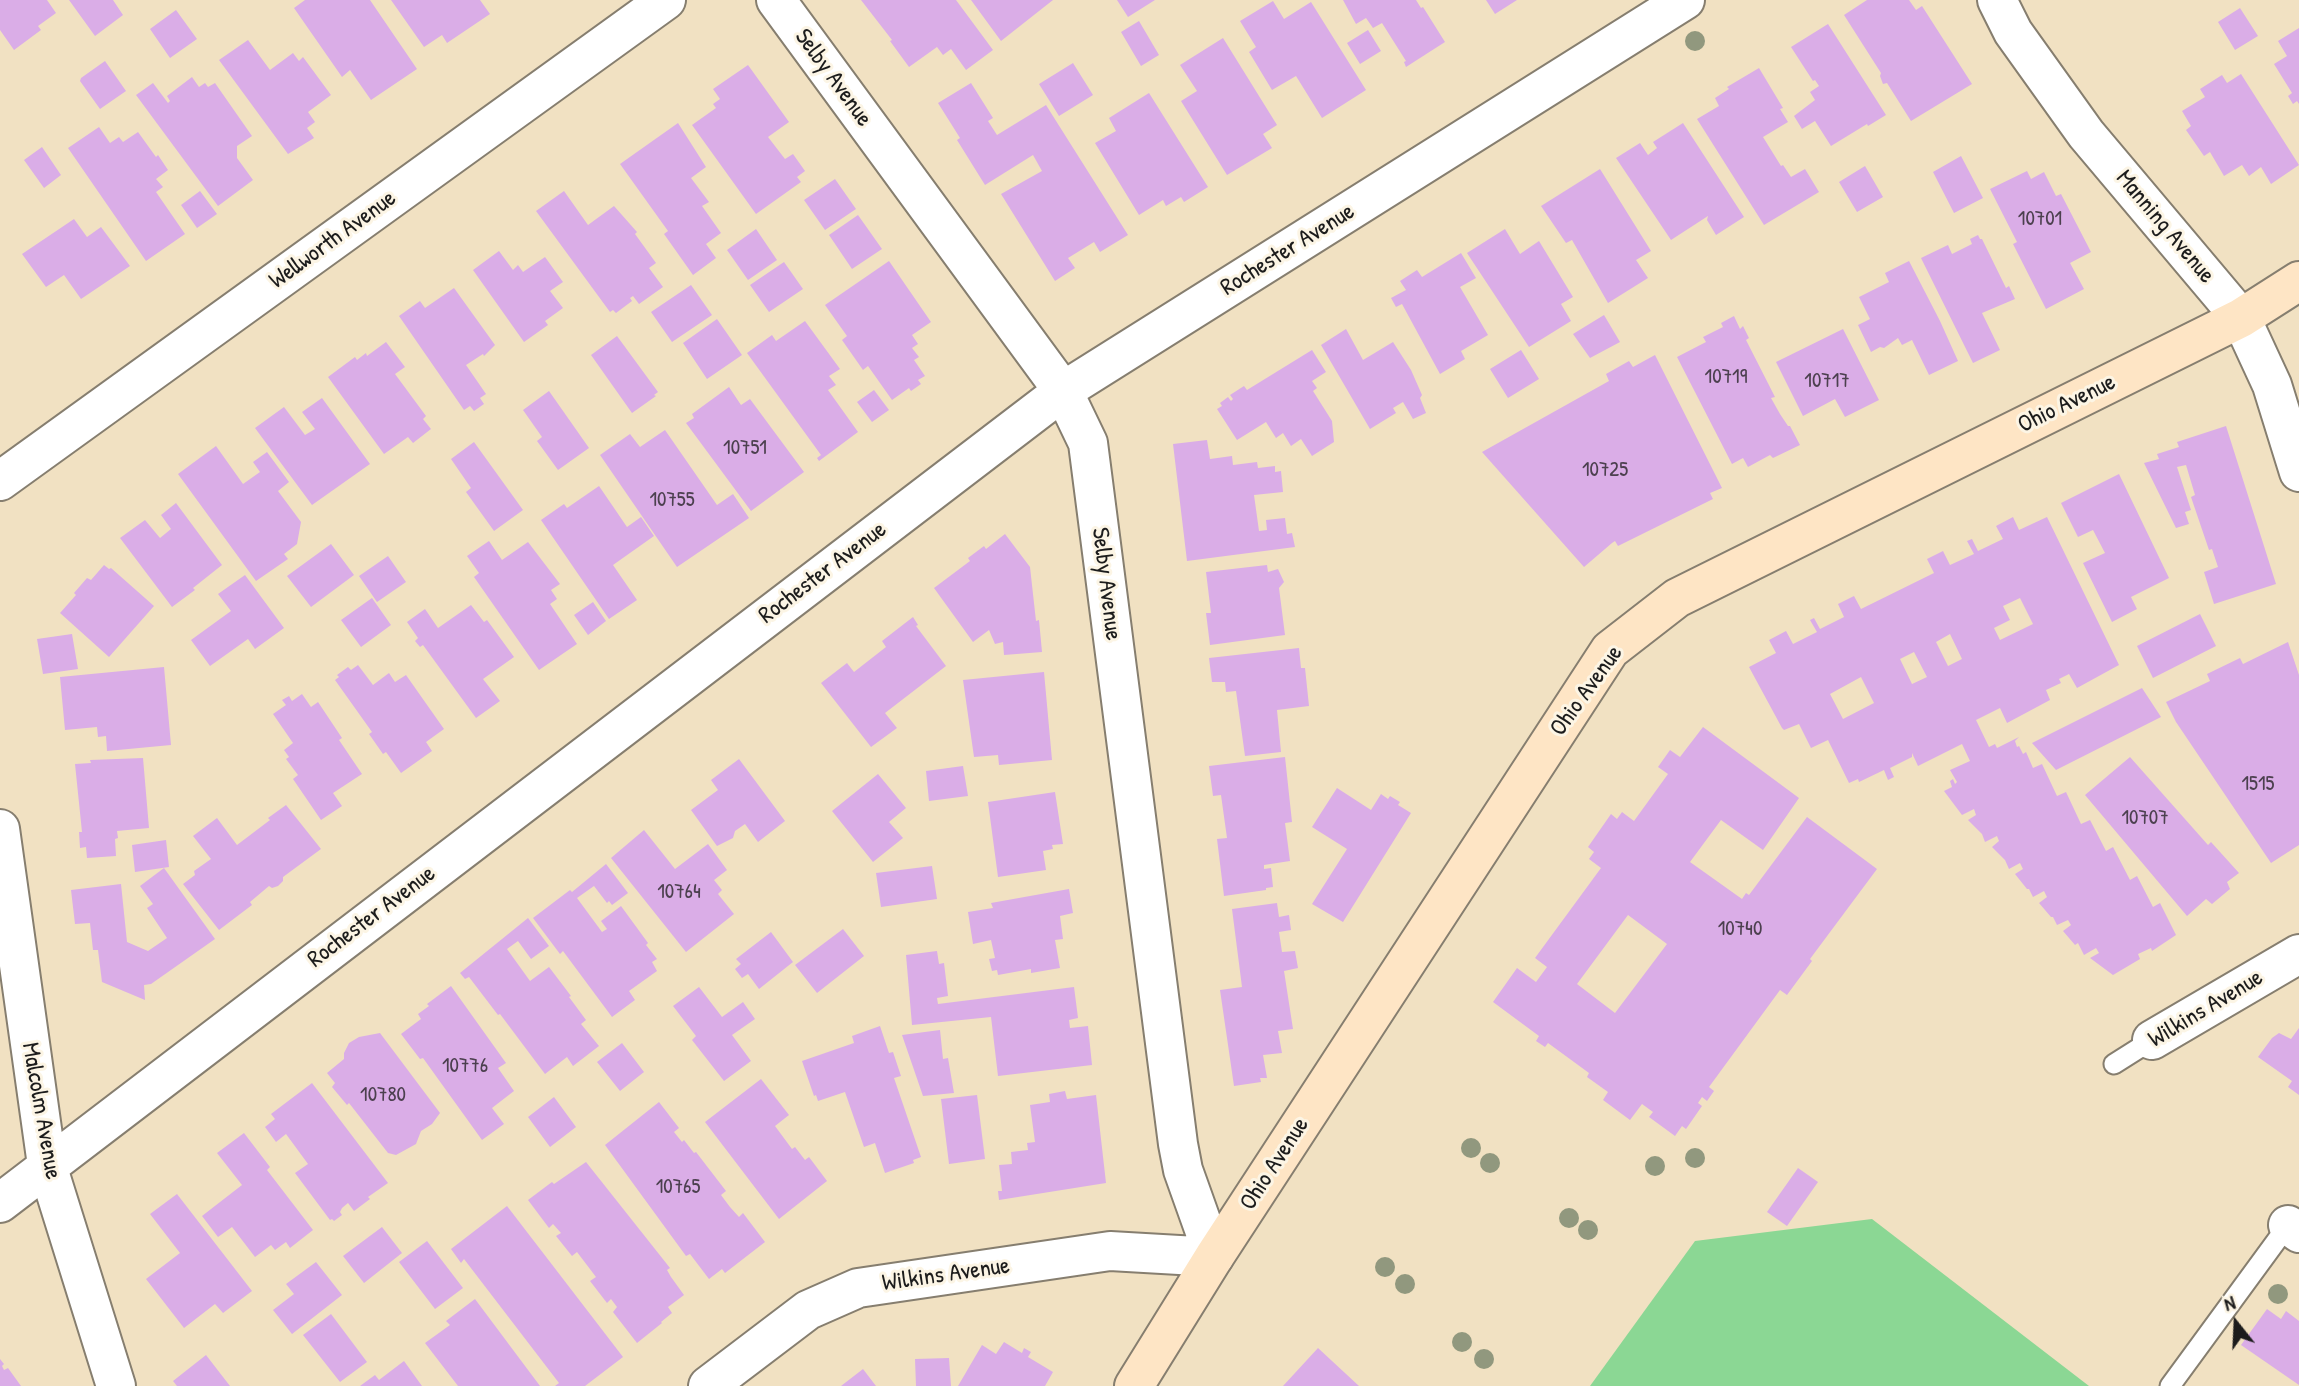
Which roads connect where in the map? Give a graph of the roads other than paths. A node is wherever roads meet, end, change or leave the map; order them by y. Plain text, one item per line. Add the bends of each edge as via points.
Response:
1 (666, 0) edge
2 (776, 0) edge
3 (1685, 0) edge
4 (1997, 0) edge
5 (2299, 281) edge
6 (2241, 318) junction
7 (1063, 391) junction
8 (2299, 472) edge
9 (0, 481) edge
10 (0, 829) edge
11 (2299, 954) edge
12 (2152, 1040) joint
13 (2114, 1064) dead end
14 (47, 1166) junction
15 (0, 1203) edge
16 (2293, 1229) edge
17 (1214, 1257) junction
18 (116, 1386) edge
19 (708, 1386) edge
20 (1134, 1386) edge
21 (2171, 1386) edge

1 - 9 street, Wellworth Avenue
2 - 7 street, Selby Avenue
3 - 7 street, Rochester Avenue
4 - 6 street, Manning Avenue via 2013,32 2086,134
5 - 6 street, Ohio Avenue
6 - 8 street, Manning Avenue via 2272,385
6 - 17 street, Ohio Avenue via 1677,598 1610,650
7 - 14 street, Rochester Avenue
7 - 17 street, Selby Avenue via 1088,443 1178,1144
10 - 14 street, Malcolm Avenue
11 - 12 street, Wilkins Avenue
12 - 13 lane, Wilkins Avenue
14 - 15 street, Rochester Avenue
14 - 18 street, Malcolm Avenue
16 - 21 lane
17 - 19 street, Wilkins Avenue via 1110,1251 858,1287 808,1310
17 - 20 street, Ohio Avenue

